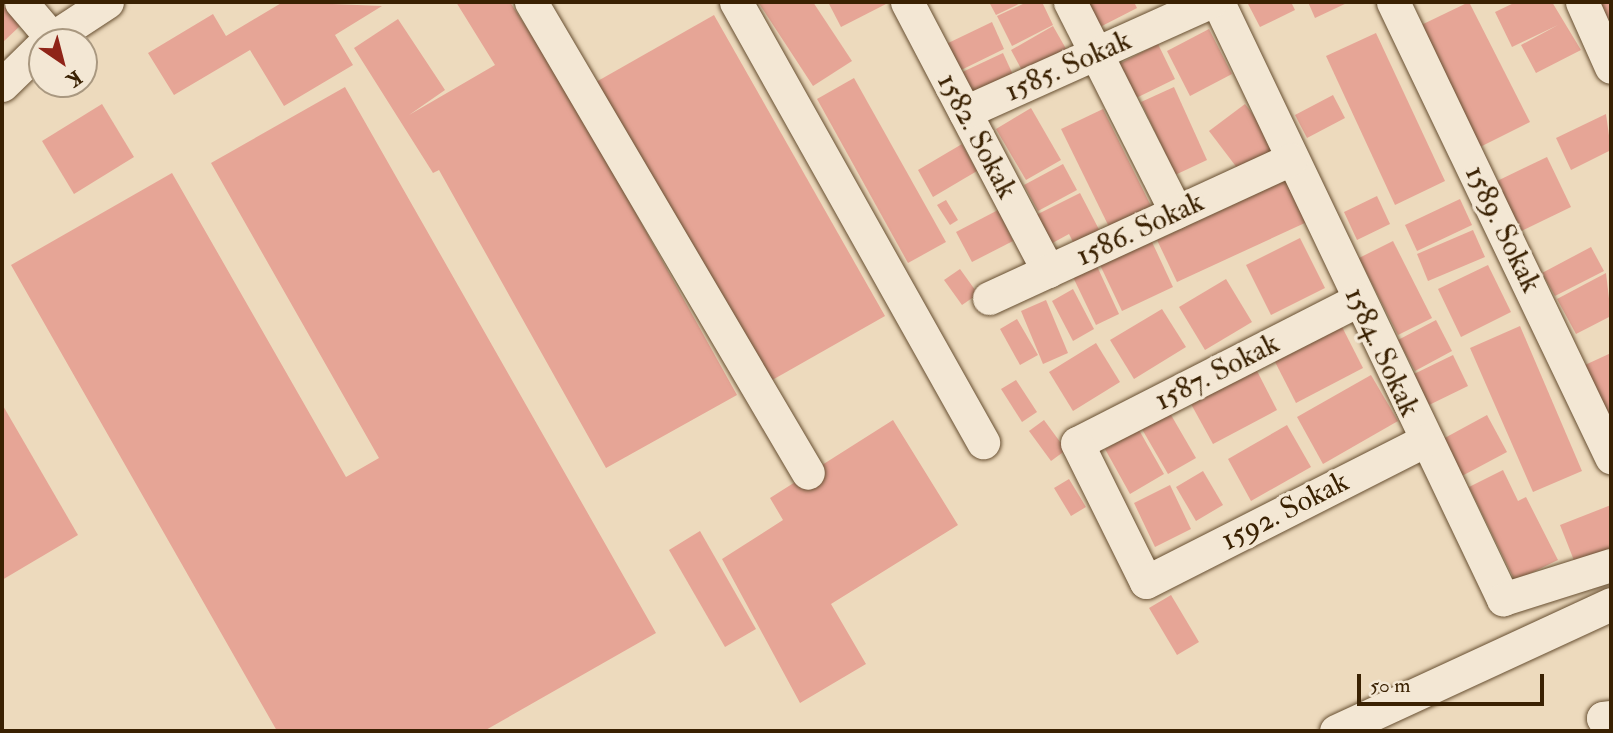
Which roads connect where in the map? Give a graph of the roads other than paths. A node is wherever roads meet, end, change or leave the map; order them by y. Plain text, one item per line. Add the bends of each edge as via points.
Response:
1 (21, 2) edge
2 (107, 2) edge
3 (531, 2) edge
4 (736, 2) edge
5 (907, 2) edge
6 (1070, 2) edge
7 (1210, 2) edge
8 (1217, 2) edge
9 (1393, 2) edge
10 (1582, 2) edge
11 (37, 28) edge
12 (67, 28) edge
13 (1096, 53) junction
14 (28, 60) edge
15 (1611, 68) edge
16 (2, 85) edge
17 (965, 112) junction
18 (1291, 159) junction
19 (1176, 212) junction
20 (1048, 271) junction
21 (989, 298) dead end
22 (1358, 300) junction
23 (1424, 441) junction
24 (983, 442) dead end
25 (1611, 457) edge
26 (808, 473) dead end
27 (1611, 565) edge
28 (1146, 582) joint
29 (1611, 604) edge
30 (1336, 731) edge

1 - 11 street
2 - 12 street
3 - 26 street
4 - 24 street
5 - 17 street, 1582. Sokak
6 - 13 street
7 - 13 street, 1585. Sokak
8 - 18 street, 1584. Sokak
9 - 25 street, 1589. Sokak
10 - 15 street
13 - 17 street, 1585. Sokak
13 - 19 street
14 - 16 street
17 - 20 street, 1582. Sokak
18 - 19 street, 1586. Sokak
18 - 22 street, 1584. Sokak
19 - 20 street, 1586. Sokak
20 - 21 street, 1586. Sokak
22 - 23 street, 1584. Sokak
22 - 28 street, 1587. Sokak via 1077,443
23 - 27 street, 1584. Sokak via 1503,598
23 - 28 street, 1592. Sokak
29 - 30 street

